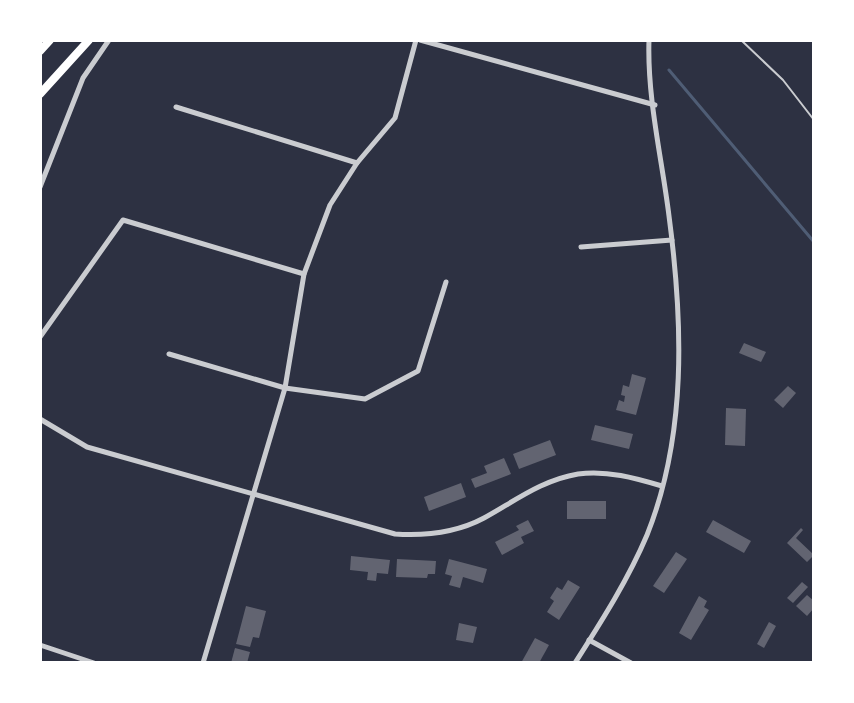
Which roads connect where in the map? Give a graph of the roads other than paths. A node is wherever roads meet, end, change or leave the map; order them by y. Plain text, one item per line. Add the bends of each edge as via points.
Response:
1 (50, 40) edge
2 (89, 40) edge
3 (109, 40) edge
4 (418, 40) edge
5 (649, 40) edge
6 (741, 40) edge
7 (40, 51) edge
8 (40, 94) edge
9 (655, 105) junction
10 (176, 107) dead end
11 (814, 120) edge
12 (357, 163) junction
13 (40, 187) edge
14 (672, 240) junction
15 (581, 247) dead end
16 (304, 274) junction
17 (446, 282) dead end
18 (40, 337) edge
19 (169, 354) dead end
20 (285, 388) junction
21 (40, 419) edge
22 (662, 486) junction
23 (252, 496) junction
24 (589, 640) junction
25 (40, 645) edge
26 (94, 663) edge
27 (203, 663) edge
28 (575, 663) edge
29 (631, 663) edge

1 - 7 main road
2 - 8 main road
3 - 13 street via 83,78
4 - 9 street
4 - 12 street via 395,118
5 - 9 street
6 - 11 lane via 783,80
9 - 14 street
10 - 12 street
12 - 16 street via 330,205
14 - 15 street
14 - 22 street via 678,400
16 - 18 street via 123,220
16 - 20 street
17 - 20 street via 418,371 365,399
19 - 20 street
20 - 23 street
21 - 23 street via 87,447
22 - 23 street via 601,473 564,477 462,527 415,536 374,531
22 - 24 street via 634,562
23 - 27 street
24 - 28 street
24 - 29 street
25 - 26 street

